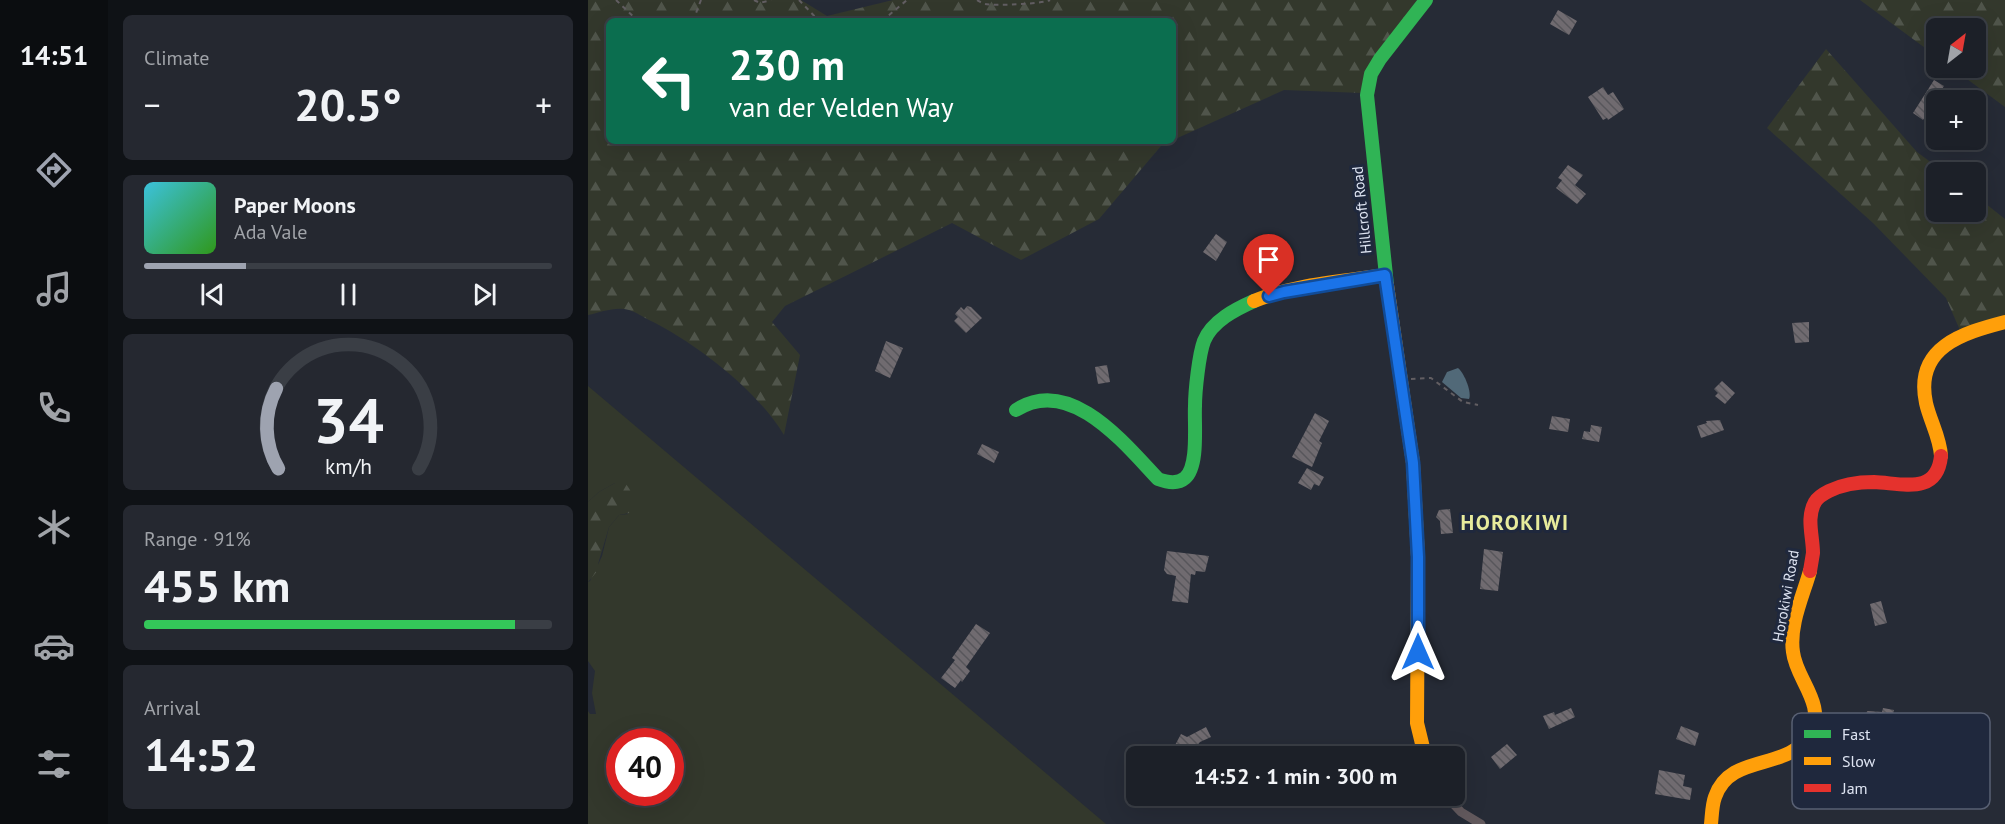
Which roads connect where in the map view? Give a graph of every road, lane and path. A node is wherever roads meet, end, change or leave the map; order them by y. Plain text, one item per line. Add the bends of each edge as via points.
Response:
1 (616, 0) edge
2 (701, 0) edge
3 (754, 0) edge
4 (771, 0) edge
5 (799, 0) edge
6 (907, 0) edge
7 (977, 0) edge
8 (1050, 0) edge
9 (1426, 0) edge
10 (635, 18) edge
11 (694, 18) edge
12 (816, 18) edge
13 (886, 18) edge
14 (1385, 275) junction
15 (2005, 322) edge
16 (1403, 380) dead end
17 (1478, 405) dead end
18 (1016, 410) dead end
19 (1815, 713) edge
20 (1423, 746) edge
21 (1792, 752) edge
22 (1455, 806) edge
23 (1480, 824) edge
24 (1711, 824) edge

1 - 10 path
2 - 11 path
3 - 4 path
5 - 12 path
6 - 13 path
7 - 8 path via 984,4
9 - 14 street, Hillcroft Road via 1380,58 1366,95
14 - 18 street via 1274,294 1231,310 1216,323 1204,339 1195,398 1192,464 1187,477 1178,482 1158,479 1098,419 1078,408 1041,399
14 - 20 street, Hillcroft Road via 1413,463 1418,557 1417,723
15 - 19 street, Horokiwi Road via 1949,340 1927,368 1924,396 1942,456 1939,469 1930,479 1912,485 1849,483 1827,492 1814,503 1810,512 1813,557 1792,648 1794,662 1812,696
16 - 17 path via 1431,378 1463,402
21 - 24 street, Horokiwi Road via 1733,771 1714,798
22 - 23 street

